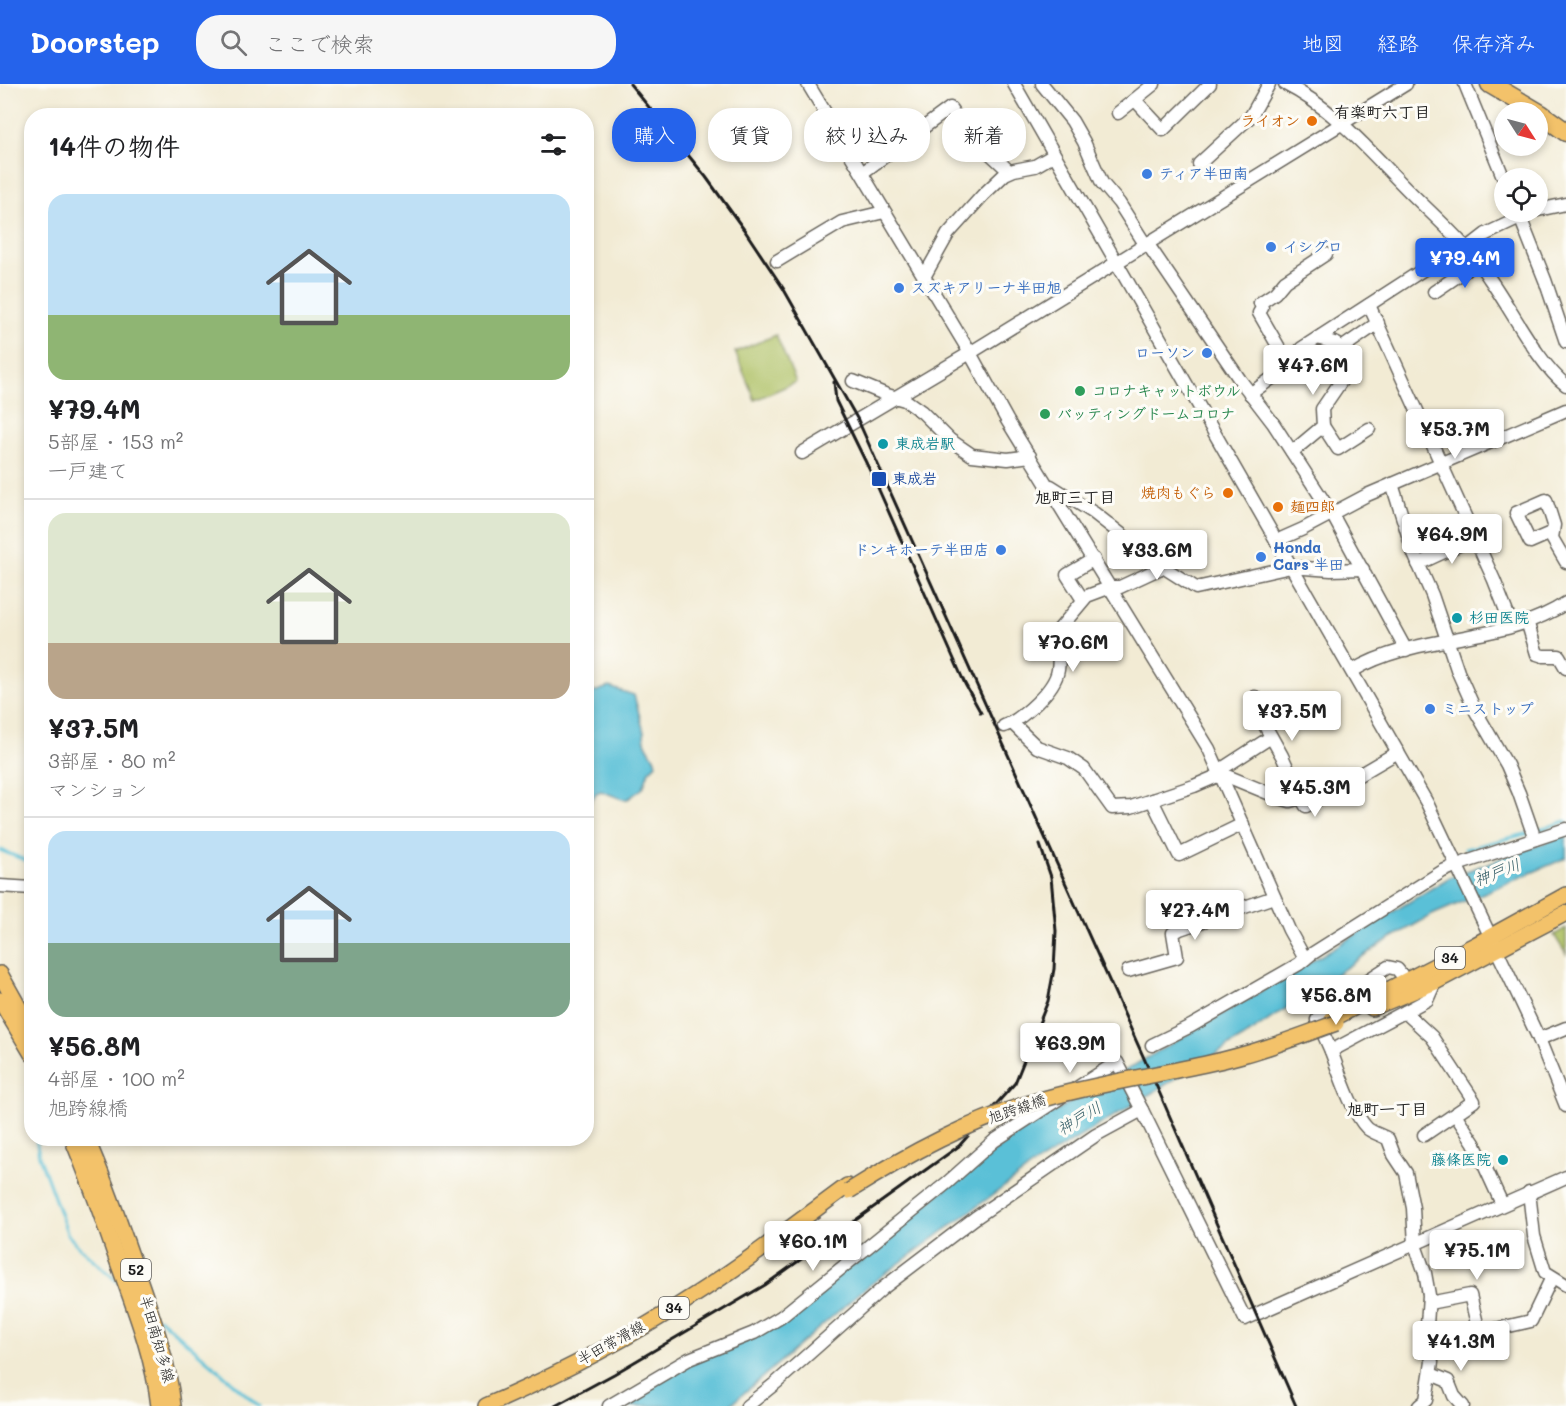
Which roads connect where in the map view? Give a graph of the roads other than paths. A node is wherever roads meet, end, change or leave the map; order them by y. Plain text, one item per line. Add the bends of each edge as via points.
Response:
1 (808, 84) edge
2 (1014, 84) edge
3 (1042, 84) edge
4 (1154, 84) edge
5 (1210, 84) edge
6 (1269, 84) edge
7 (1285, 84) edge
8 (1406, 84) edge
9 (1465, 84) edge
10 (1490, 84) edge
11 (1135, 100) junction
12 (1118, 113) dead end
13 (1342, 124) junction
14 (1566, 132) edge
15 (1054, 155) junction
16 (1199, 164) dead end
17 (1500, 168) edge
18 (1009, 171) junction
19 (862, 172) junction
20 (1566, 204) edge
21 (1548, 208) edge
22 (884, 212) junction
23 (1507, 222) edge
24 (1522, 222) edge
25 (1146, 243) junction
26 (1465, 246) junction
27 (1326, 254) dead end
28 (777, 261) dead end
29 (1116, 262) junction
30 (1478, 262) junction
31 (924, 277) junction
32 (1434, 291) dead end
33 (1369, 305) junction
34 (1378, 323) junction
35 (1565, 335) edge
36 (1318, 338) junction
37 (1339, 350) junction
38 (970, 353) junction
39 (1289, 365) junction
40 (853, 381) dead end
41 (1566, 385) edge
42 (1251, 394) junction
43 (895, 398) junction
44 (1566, 410) edge
45 (1323, 426) junction
46 (1369, 429) dead end
47 (1292, 452) junction
48 (802, 453) dead end
49 (1030, 456) junction
50 (1440, 464) junction
51 (1047, 484) junction
52 (1392, 484) junction
53 (1332, 514) junction
54 (1552, 532) dead end
55 (1474, 538) junction
56 (1276, 541) junction
57 (1094, 559) junction
58 (1566, 562) edge
59 (1418, 564) junction
60 (1163, 567) junction
61 (1292, 567) junction
62 (1363, 568) junction
63 (1111, 587) junction
64 (1083, 600) junction
65 (1566, 603) edge
66 (1527, 621) junction
67 (1512, 626) junction
68 (1447, 639) junction
69 (1406, 650) junction
70 (1566, 668) edge
71 (1352, 671) junction
72 (1255, 697) dead end
73 (1271, 737) junction
74 (1398, 752) junction
75 (1221, 772) junction
76 (1301, 798) junction
77 (1152, 800) junction
78 (1243, 824) junction
79 (1566, 829) edge
80 (1534, 834) junction
81 (1457, 865) junction
82 (0, 886) edge
83 (24, 888) edge
84 (1566, 894) edge
85 (1274, 897) junction
86 (1566, 912) edge
87 (1494, 943) junction
88 (1305, 959) junction
89 (1128, 970) dead end
90 (0, 974) edge
91 (1406, 980) junction
92 (1435, 982) junction
93 (0, 1000) edge
94 (1406, 1012) junction
95 (24, 1017) edge
96 (1334, 1021) junction
97 (1566, 1028) edge
98 (1539, 1039) junction
99 (24, 1040) edge
100 (1152, 1045) dead end
101 (1331, 1051) junction
102 (1566, 1106) edge
103 (1142, 1110) junction
104 (1455, 1114) junction
105 (1424, 1135) dead end
106 (75, 1146) edge
107 (89, 1146) edge
108 (1566, 1177) edge
109 (848, 1188) junction
110 (1529, 1192) junction
111 (1502, 1204) junction
112 (1415, 1245) junction
113 (1552, 1277) junction
114 (1566, 1285) edge
115 (1429, 1303) junction
116 (1479, 1332) junction
117 (1429, 1342) junction
118 (572, 1365) junction
119 (1431, 1374) junction
120 (159, 1406) edge
121 (173, 1406) edge
122 (471, 1406) edge
123 (486, 1406) edge
124 (505, 1406) edge
125 (609, 1406) edge
126 (747, 1406) edge
127 (1419, 1406) edge
128 (1463, 1406) edge

1 - 19 street
2 - 15 street
3 - 25 street via 1072,121 1102,183
4 - 11 street
5 - 11 street via 1163,130
6 - 16 street via 1247,120
7 - 13 street
8 - 13 street
9 - 17 street
10 - 14 highway
11 - 12 street
13 - 25 street
13 - 26 street
15 - 18 street via 1035,166
15 - 29 street
18 - 19 street via 969,134 950,108
18 - 31 street via 948,234
19 - 22 street
20 - 21 street
22 - 28 street via 842,222
22 - 31 street
23 - 26 street
24 - 35 street
25 - 29 street
25 - 42 street
26 - 30 street
26 - 33 street
27 - 39 street via 1260,303 1259,313
29 - 38 street
29 - 56 street
30 - 32 street
30 - 41 street via 1542,359
31 - 38 street
33 - 34 street
33 - 36 street
34 - 37 street
34 - 50 street
36 - 37 street via 1337,344
36 - 39 street via 1302,348
37 - 45 street via 1346,374 1322,409
38 - 43 street
38 - 49 street
39 - 42 street
40 - 43 street
42 - 47 street
43 - 48 street
43 - 49 street via 922,412 972,455 1008,459
44 - 50 street
45 - 46 street via 1338,449
45 - 47 street
47 - 53 street
49 - 51 street
50 - 52 street
50 - 55 street
51 - 57 street
51 - 60 street via 1094,513
52 - 53 street
52 - 59 street
53 - 56 street
53 - 62 street
54 - 58 street
55 - 59 street
55 - 67 street
56 - 61 street
57 - 63 street
57 - 64 street via 1067,575
59 - 68 street
60 - 61 street via 1196,588
60 - 63 street via 1120,587
61 - 62 street
61 - 71 street
62 - 69 street
63 - 64 street
63 - 75 street
64 - 77 street via 1056,633 1059,657 1054,682 1008,724 1037,747 1068,758 1084,769 1112,808
65 - 66 street
66 - 67 street
66 - 70 street via 1537,654 1559,656
67 - 68 street
68 - 69 street
68 - 80 street via 1475,710 1507,765
69 - 71 street
71 - 74 street
72 - 73 street
73 - 75 street
73 - 76 street
74 - 76 street via 1306,806
74 - 81 street
75 - 76 street via 1280,798
75 - 77 street
75 - 78 street
77 - 78 street via 1179,855
78 - 85 street
79 - 80 street
80 - 81 street
81 - 87 street
81 - 88 street
82 - 83 street
84 - 87 main road, 34
85 - 88 street
85 - 89 street via 1180,929 1173,933 1177,957
86 - 87 main road, 34
87 - 91 main road, 34
87 - 92 main road, 34
87 - 98 street
88 - 100 street
90 - 95 main road
91 - 96 main road, 34
91 - 101 street via 1394,966 1388,967 1325,1008 1317,1020
92 - 94 street via 1427,1000
92 - 96 main road, 34
93 - 99 main road
94 - 101 street
94 - 104 street via 1432,1037 1474,1101
96 - 109 main road, 旭跨線橋 / 34, bridge via 1277,1044 1211,1063 1036,1101 947,1135
97 - 98 street
98 - 102 street
101 - 112 street via 1361,1120 1368,1130 1388,1139 1406,1173
103 - 112 street via 1245,1319
103 - 125 street via 1117,1062 1010,1129 781,1317 754,1333 689,1359
103 - 126 street via 1096,1135 975,1218 883,1288
104 - 105 street
104 - 111 street via 1474,1143
106 - 120 main road, 半田南知多線 / 52 via 138,1314
107 - 121 main road, 半田南知多線 / 52 via 156,1330
108 - 110 street
109 - 118 main road, 半田常滑線 / 34 via 687,1300
109 - 124 main road, 半田常滑線 / 34 via 685,1310 613,1353
110 - 111 street
110 - 113 street via 1539,1257 1545,1272
111 - 112 street
112 - 115 street via 1425,1273
113 - 114 street
113 - 116 street via 1531,1321
115 - 116 street via 1470,1295
115 - 117 street
116 - 117 street
117 - 119 street
118 - 122 main road, 34
118 - 123 main road, 半田常滑線 / 34
119 - 127 street via 1426,1400
119 - 128 street via 1448,1381

